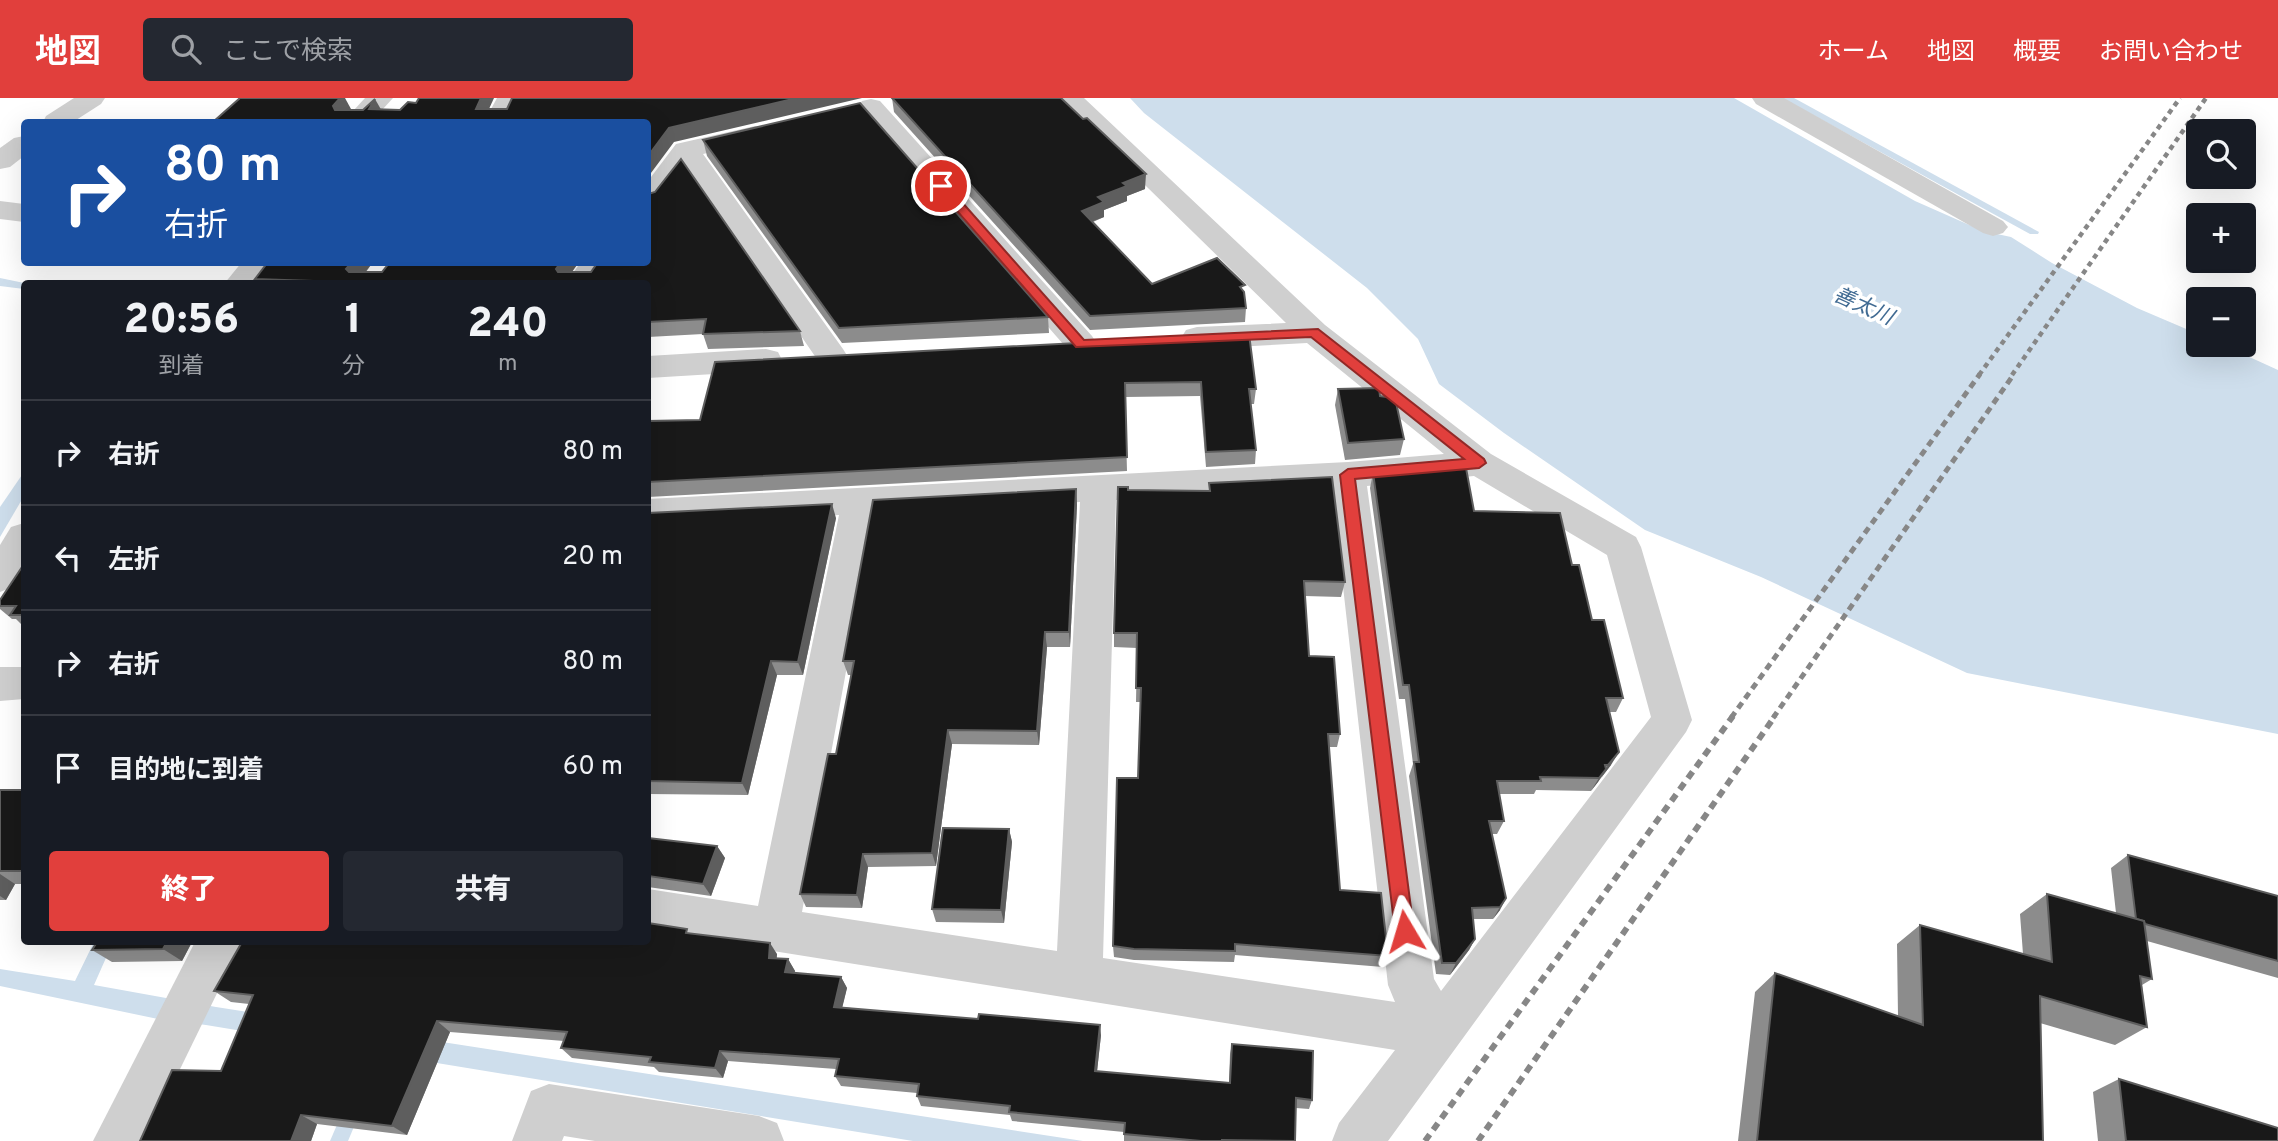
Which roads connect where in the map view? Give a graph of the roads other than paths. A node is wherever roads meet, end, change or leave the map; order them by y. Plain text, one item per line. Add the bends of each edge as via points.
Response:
1 (92, 98) edge
2 (380, 98) edge
3 (510, 98) edge
4 (1069, 98) edge
5 (1765, 98) edge
6 (870, 107) dead end
7 (60, 119) edge
8 (359, 119) edge
9 (500, 119) edge
10 (779, 128) edge
11 (21, 146) edge
12 (686, 150) junction
13 (0, 161) edge
14 (651, 192) edge
15 (0, 210) edge
16 (21, 213) edge
17 (1993, 227) dead end
18 (255, 266) edge
19 (594, 266) edge
20 (243, 280) edge
21 (583, 280) edge
22 (1314, 332) junction
23 (1163, 340) edge
24 (1039, 346) edge
25 (651, 367) edge
26 (1479, 463) junction
27 (1348, 475) junction
28 (1099, 487) junction
29 (860, 499) junction
30 (651, 512) edge
31 (21, 683) edge
32 (0, 684) edge
33 (651, 910) edge
34 (776, 928) junction
35 (217, 945) edge
36 (1079, 976) junction
37 (1439, 1033) junction
38 (118, 1141) edge
39 (537, 1141) edge
40 (759, 1141) edge
41 (1357, 1141) edge

1 - 7 street
2 - 8 street
3 - 9 street
4 - 22 street
5 - 17 street
6 - 24 street via 1094,344
10 - 12 street
11 - 13 street
12 - 14 street
12 - 25 street via 845,356
15 - 16 street
18 - 20 street
19 - 21 street
22 - 23 street
22 - 26 street
26 - 27 street
26 - 37 street via 1623,547 1672,720
27 - 28 street
27 - 37 street via 1412,985
28 - 29 street
28 - 36 street
29 - 30 street
29 - 34 street
31 - 32 street
33 - 34 street
34 - 36 street
35 - 38 street
36 - 37 street
37 - 41 street
39 - 40 street via 549,1109

